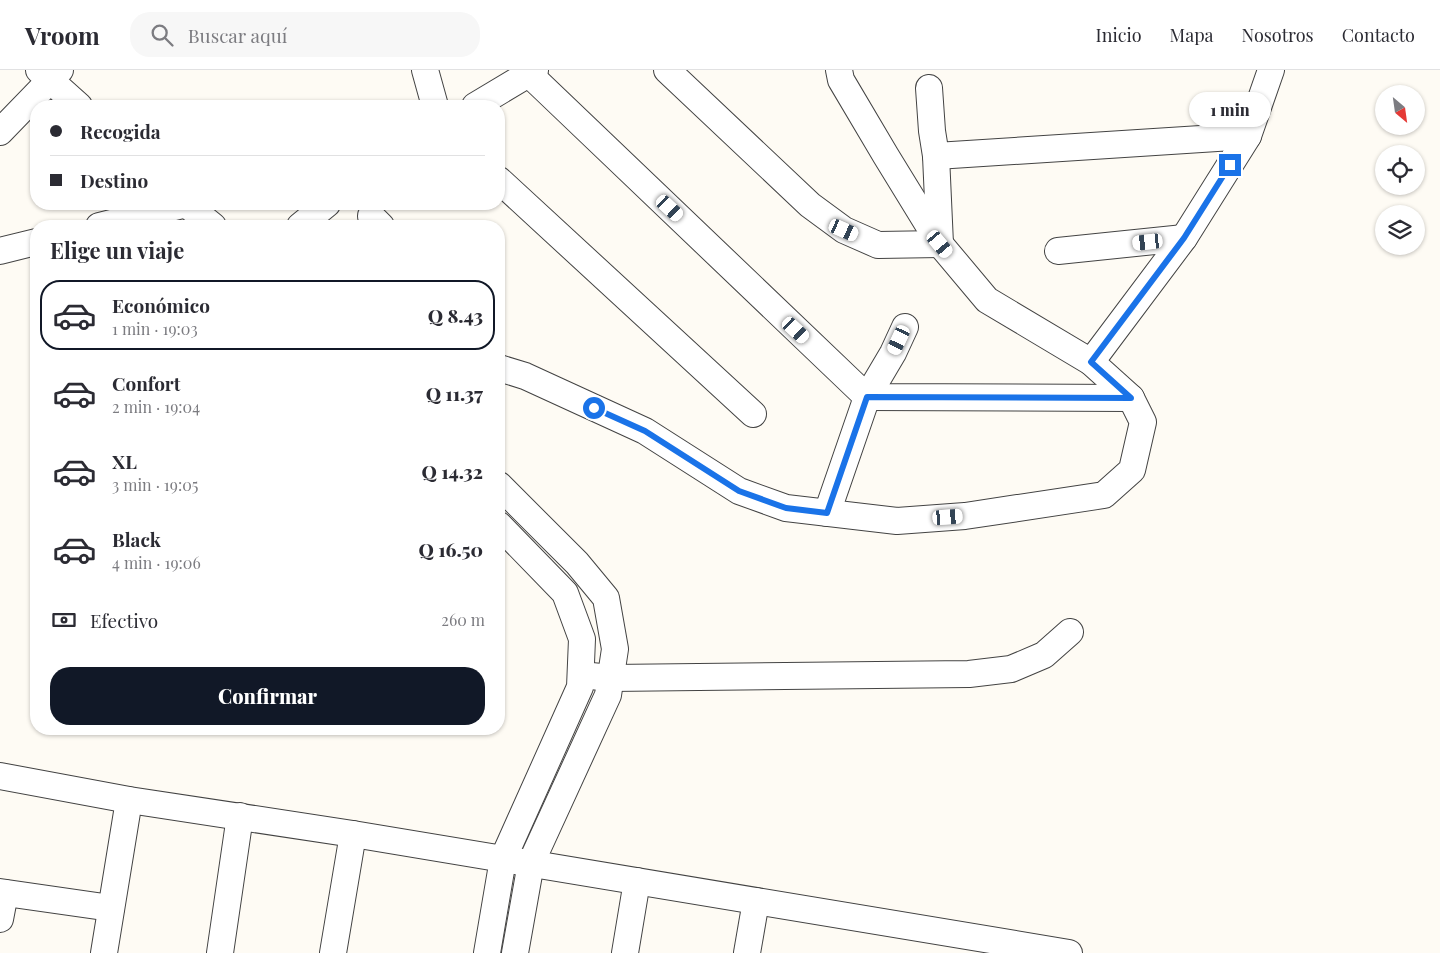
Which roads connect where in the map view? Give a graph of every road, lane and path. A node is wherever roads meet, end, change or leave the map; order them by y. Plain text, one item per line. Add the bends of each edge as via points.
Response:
1 (425, 70) edge
2 (667, 70) edge
3 (839, 70) edge
4 (1271, 70) edge
5 (531, 71) edge
6 (50, 74) edge
7 (929, 88) dead end
8 (74, 100) edge
9 (433, 100) edge
10 (485, 100) edge
11 (0, 132) edge
12 (1248, 136) junction
13 (936, 156) junction
14 (505, 186) edge
15 (162, 210) edge
16 (193, 210) edge
17 (320, 210) edge
18 (123, 220) edge
19 (206, 220) edge
20 (307, 220) edge
21 (1184, 238) junction
22 (30, 244) edge
23 (940, 244) junction
24 (0, 251) edge
25 (1058, 251) dead end
26 (905, 327) dead end
27 (505, 355) edge
28 (1091, 362) junction
29 (505, 370) edge
30 (525, 376) junction
31 (867, 397) junction
32 (1131, 398) junction
33 (753, 414) dead end
34 (505, 491) edge
35 (827, 513) junction
36 (505, 531) edge
37 (1070, 632) dead end
38 (580, 675) junction
39 (611, 678) junction
40 (0, 776) edge
41 (130, 800) junction
42 (240, 816) junction
43 (353, 834) junction
44 (503, 858) junction
45 (531, 863) junction
46 (637, 881) junction
47 (2, 892) edge
48 (756, 901) junction
49 (111, 908) junction
50 (0, 919) edge
51 (965, 944) edge
52 (104, 953) edge
53 (220, 953) edge
54 (333, 953) edge
55 (487, 953) edge
56 (515, 953) edge
57 (625, 953) edge
58 (747, 953) edge
59 (1069, 953) edge

1 - 9 street
2 - 23 street via 810,205 844,230 878,245
3 - 23 street via 846,89
4 - 12 street
5 - 10 street
5 - 31 street
6 - 8 street
6 - 11 street
7 - 13 street
12 - 13 street
12 - 21 street
13 - 23 street
14 - 33 street
15 - 18 street
16 - 19 street
17 - 20 street
21 - 25 street
21 - 28 street
22 - 24 street
23 - 28 street via 987,300
26 - 31 street
27 - 30 street
28 - 32 street
29 - 30 street
30 - 35 street via 645,431 739,491 786,508
31 - 32 street
31 - 35 street
32 - 35 street via 1143,422 1132,470 1104,495 965,516 897,521
34 - 39 street via 577,563 606,598 615,649
36 - 38 street via 566,592 582,639
37 - 39 street via 1044,654 1011,669 970,674
38 - 39 street
38 - 44 street via 580,687
39 - 45 street via 608,695
40 - 41 street
41 - 42 street
41 - 49 street
42 - 43 street
42 - 53 street
43 - 44 street
43 - 54 street
44 - 45 street
44 - 55 street
45 - 46 street
45 - 56 street
46 - 48 street
46 - 57 street
47 - 49 street
47 - 50 street
48 - 51 street
48 - 58 street
49 - 52 street
51 - 59 street

